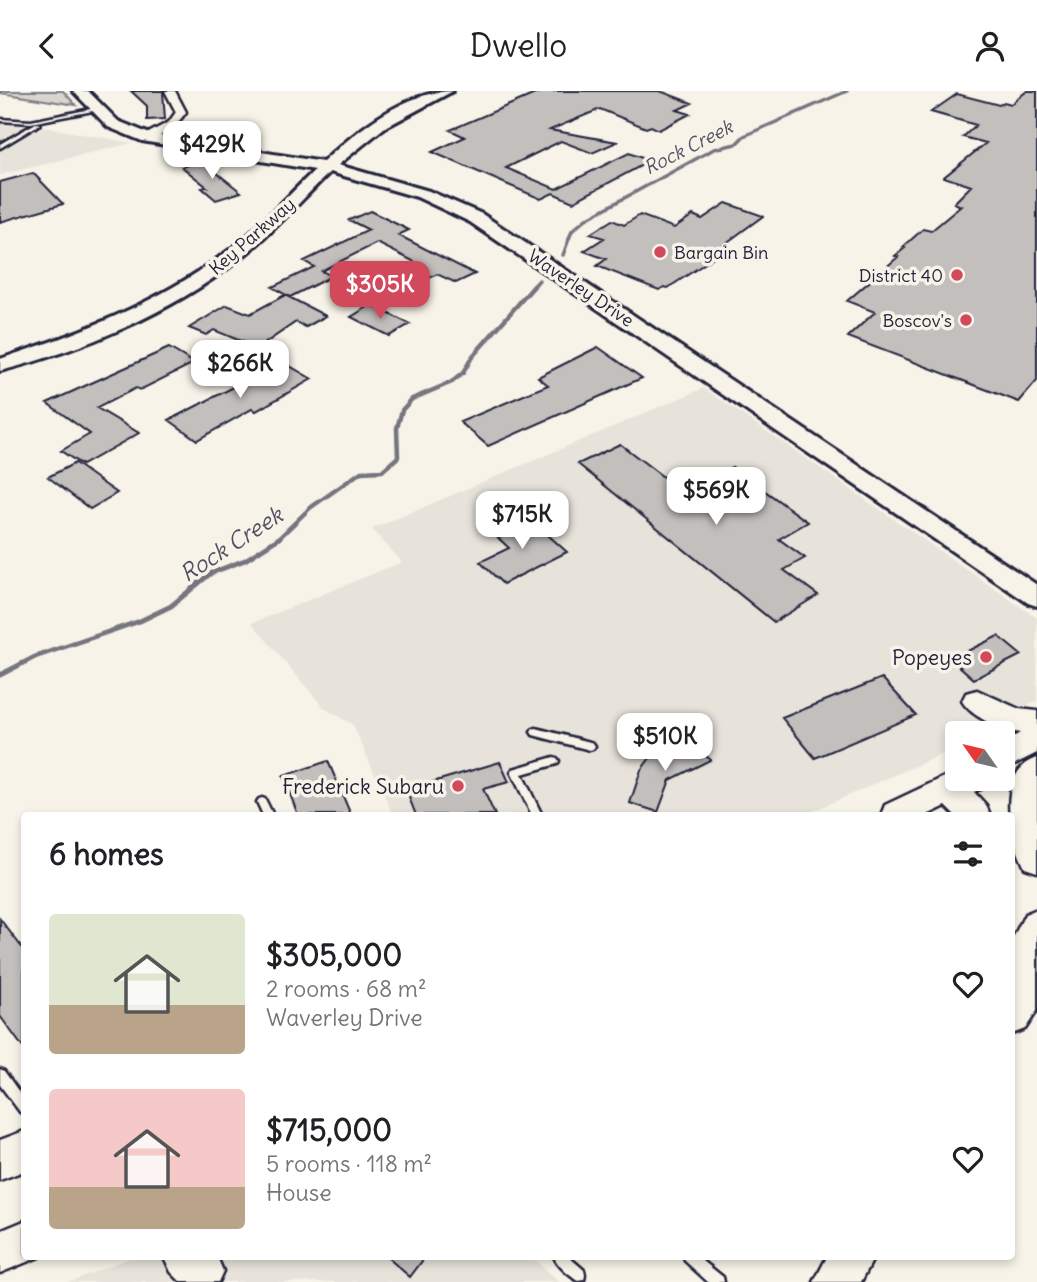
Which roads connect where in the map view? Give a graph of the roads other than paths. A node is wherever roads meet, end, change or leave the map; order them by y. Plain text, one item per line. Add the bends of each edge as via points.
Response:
1 (80, 91) edge
2 (170, 91) edge
3 (446, 91) edge
4 (96, 109) junction
5 (2, 120) edge
6 (46, 120) junction
7 (15, 136) junction
8 (147, 138) junction
9 (0, 146) edge
10 (328, 167) junction
11 (0, 365) edge
12 (1037, 597) edge
13 (992, 721) edge
14 (1037, 723) edge
15 (536, 732) dead end
16 (1037, 738) edge
17 (590, 746) dead end
18 (1015, 751) edge
19 (554, 761) dead end
20 (1037, 771) edge
21 (947, 791) edge
22 (964, 791) edge
23 (262, 802) dead end
24 (267, 812) edge
25 (536, 812) edge
26 (903, 812) edge
27 (973, 812) edge
28 (1029, 845) edge
29 (1037, 925) edge
30 (1015, 971) edge
31 (1037, 979) edge
32 (1037, 996) edge
33 (1015, 1012) edge
34 (1015, 1014) edge
35 (0, 1075) edge
36 (21, 1104) edge
37 (21, 1152) edge
38 (0, 1160) edge
39 (21, 1243) edge
40 (0, 1252) edge
41 (563, 1260) edge
42 (692, 1260) edge
43 (850, 1260) edge
44 (579, 1275) dead end
45 (718, 1282) edge
46 (836, 1282) edge

1 - 4 street, Waverley Drive
2 - 8 street via 181,112 179,119
3 - 10 street, Key Parkway via 369,132
4 - 6 lane
4 - 8 street, Waverley Drive via 113,124
5 - 6 lane
5 - 7 lane via 14,129
6 - 7 lane
7 - 9 lane
8 - 10 street, Waverley Drive
10 - 11 street, Key Parkway via 253,239 192,284 125,320
10 - 12 street, Waverley Drive via 404,187 476,218
13 - 14 main road via 977,701 1014,720
15 - 17 lane
16 - 18 main road
19 - 25 lane via 516,772
20 - 28 main road via 1031,776 1024,810
21 - 26 main road
22 - 27 main road
23 - 24 lane
29 - 30 main road
31 - 33 main road
32 - 34 lane
35 - 36 lane
37 - 38 main road
39 - 40 main road
41 - 44 lane
42 - 45 lane
43 - 46 main road

